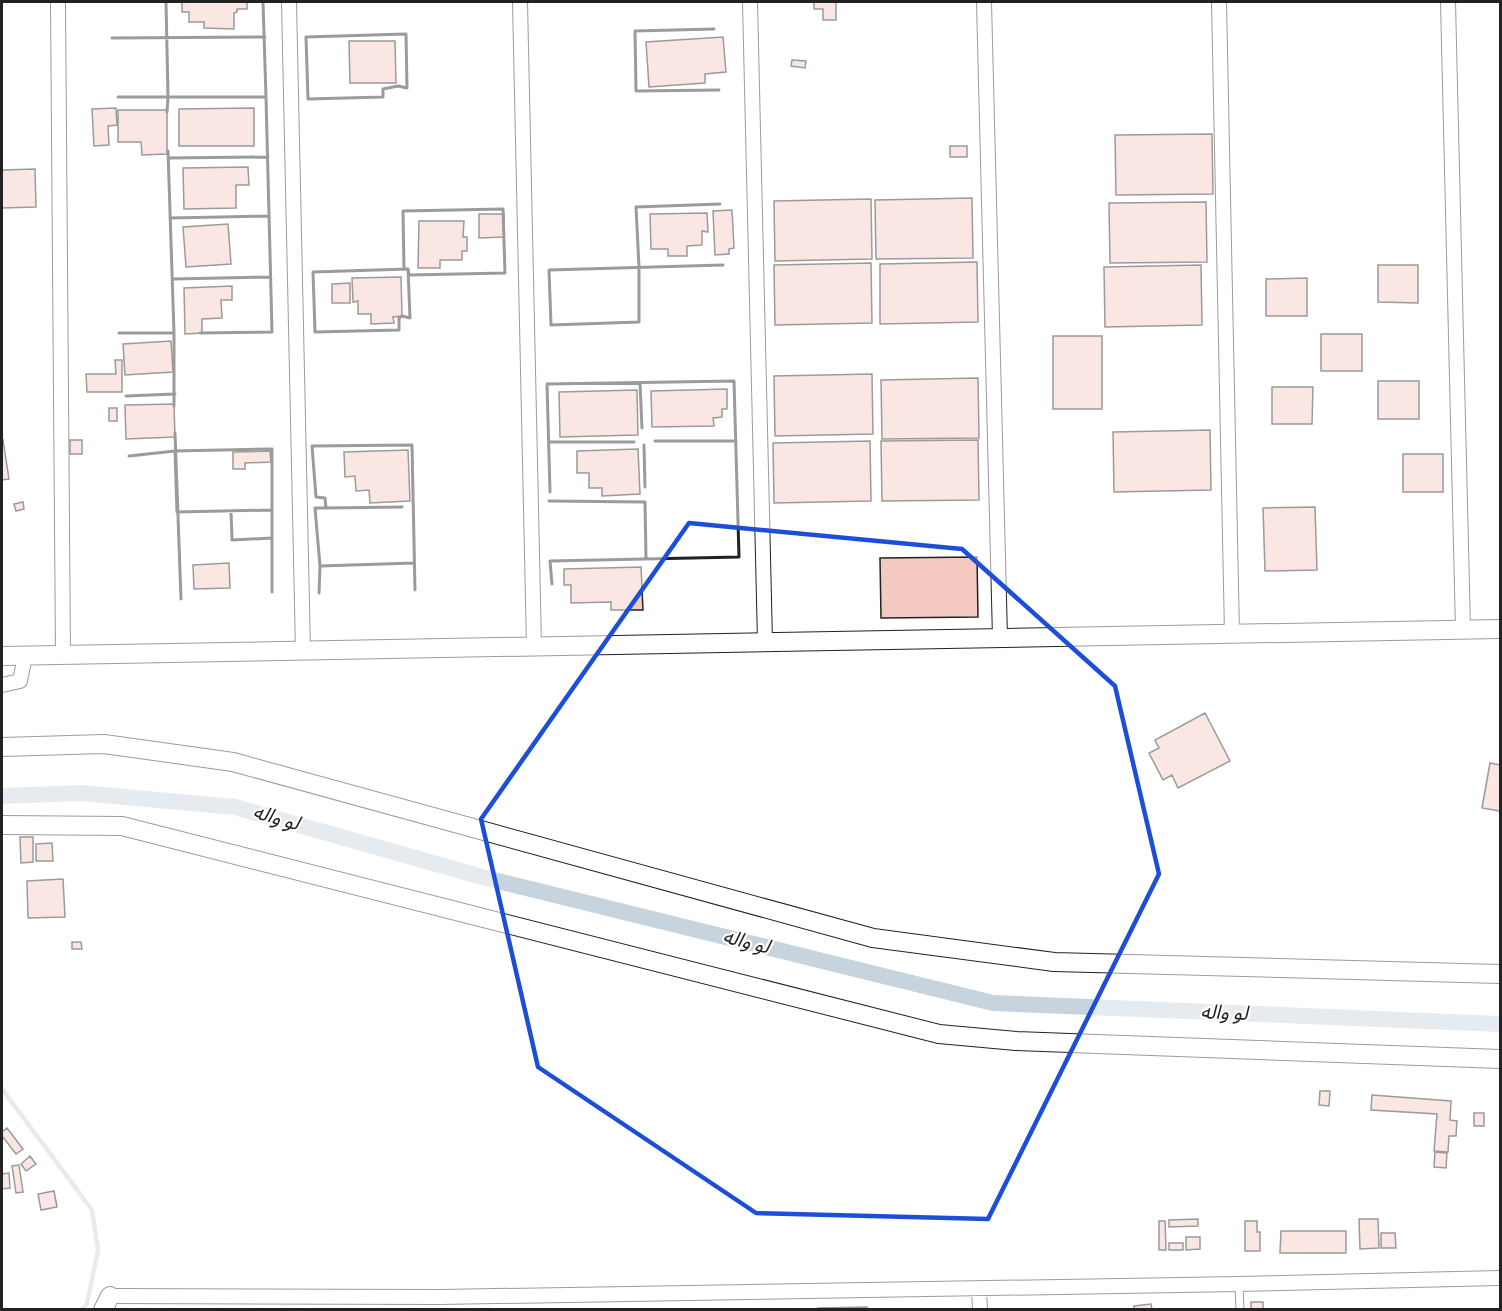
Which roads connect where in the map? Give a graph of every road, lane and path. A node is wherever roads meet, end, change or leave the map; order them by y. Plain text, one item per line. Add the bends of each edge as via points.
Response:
1 (58, 2) edge
2 (289, 2) edge
3 (520, 2) edge
4 (750, 2) edge
5 (984, 2) edge
6 (1220, 2) edge
7 (1448, 2) edge
8 (1500, 629) edge
9 (1463, 630) junction
10 (1232, 634) junction
11 (1000, 638) junction
12 (765, 642) junction
13 (534, 646) junction
14 (303, 651) junction
15 (63, 655) junction
16 (2, 656) edge
17 (25, 656) junction
18 (2, 685) edge
19 (2, 747) edge
20 (2, 825) edge
21 (1500, 974) edge
22 (1500, 1059) edge
23 (1500, 1278) edge
24 (1239, 1284) junction
25 (979, 1289) junction
26 (106, 1303) edge
27 (980, 1310) edge
28 (1240, 1310) edge

1 - 15 street
2 - 14 street
3 - 13 street
4 - 12 street
5 - 11 street
6 - 10 street
7 - 9 street
8 - 9 street
9 - 10 street
10 - 11 street
11 - 12 street
12 - 13 street
13 - 14 street
14 - 15 street
15 - 17 street
16 - 17 street
17 - 18 street via 20,681
19 - 21 street via 104,744 233,762 873,938 1054,962
20 - 22 street via 122,826 939,1034 1016,1041
23 - 24 street
24 - 25 street
24 - 28 lane
25 - 26 street
25 - 27 street

